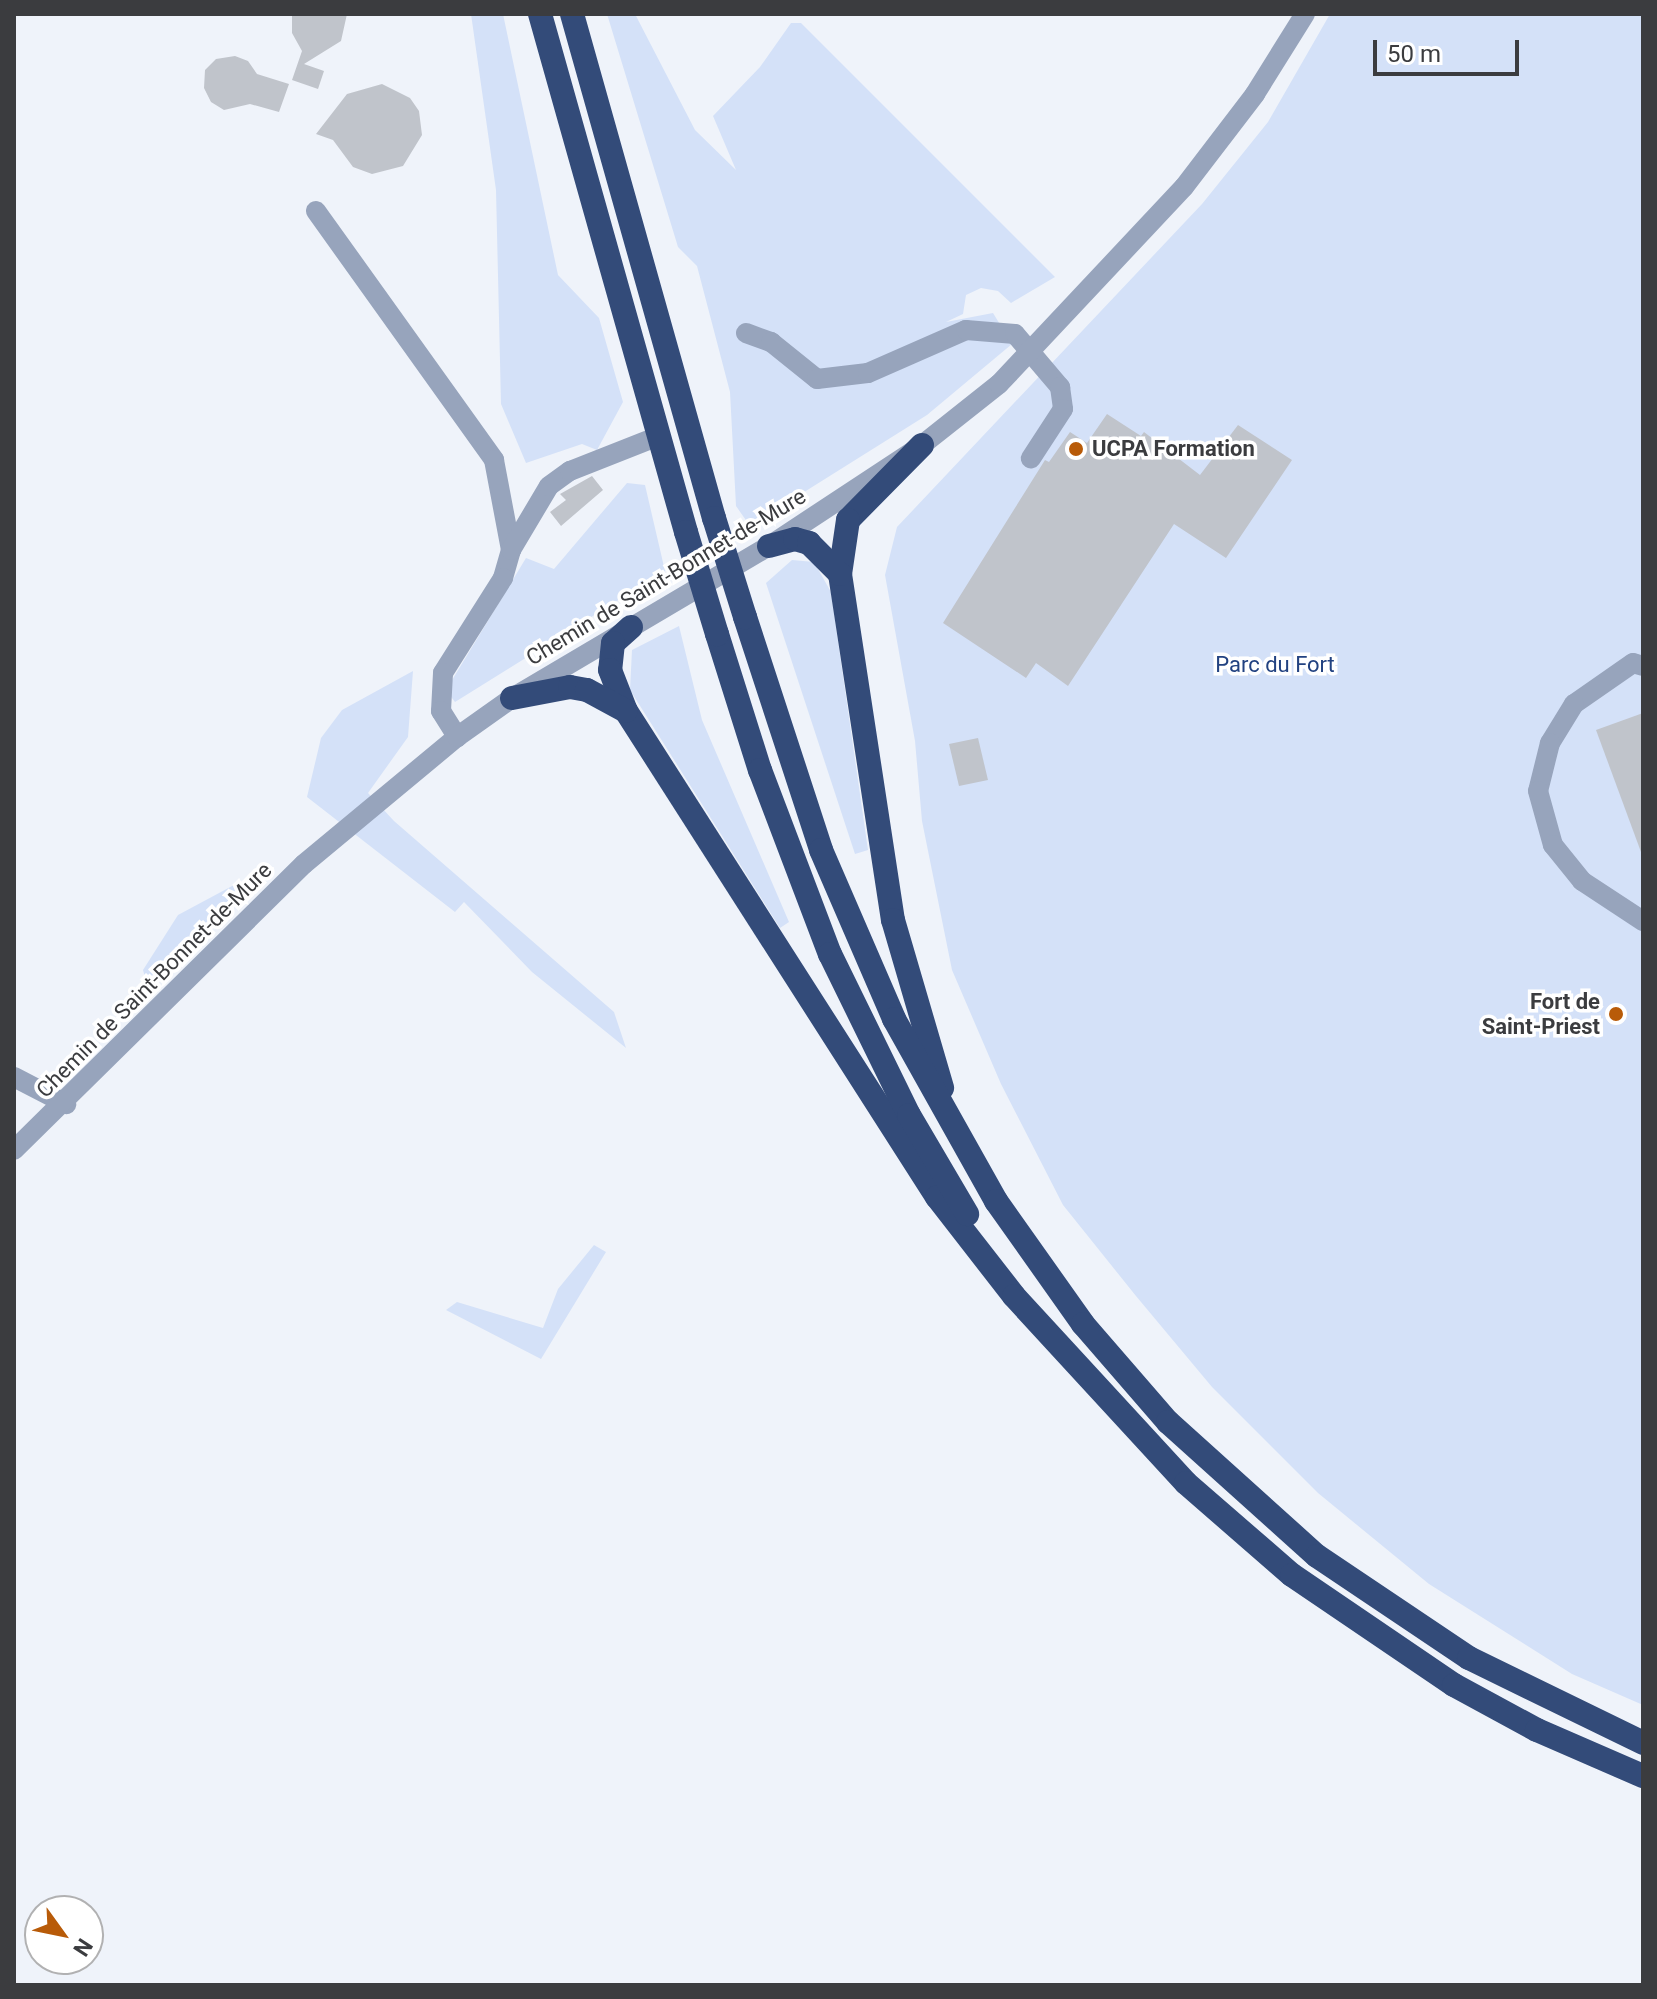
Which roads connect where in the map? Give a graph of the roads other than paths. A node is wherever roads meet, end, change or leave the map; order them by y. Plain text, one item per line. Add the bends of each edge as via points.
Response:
1 (540, 14) edge
2 (572, 14) edge
3 (1305, 14) edge
4 (316, 211) dead end
5 (746, 333) dead end
6 (1031, 354) junction
7 (659, 436) junction
8 (922, 445) junction
9 (1031, 458) dead end
10 (769, 546) junction
11 (511, 550) junction
12 (840, 574) junction
13 (631, 627) junction
14 (1643, 666) edge
15 (512, 698) junction
16 (626, 711) junction
17 (457, 737) junction
18 (1643, 921) edge
19 (14, 1077) edge
20 (66, 1104) junction
21 (959, 1139) junction
22 (14, 1150) edge
23 (1083, 1373) junction
24 (1643, 1743) edge
25 (1643, 1776) edge

1 - 7 highway
2 - 21 highway, bridge via 714,518 787,755 859,943
3 - 6 street, Chemin de Saint-Bonnet-de-Mure via 1201,166
4 - 11 street via 494,460
5 - 6 street via 771,342 817,379 868,373 966,330 1015,334
6 - 8 street, Chemin de Saint-Bonnet-de-Mure
6 - 9 street via 1060,387 1063,409
7 - 11 street via 570,471 549,486
7 - 23 highway, bridge via 717,634 793,862 869,1038 975,1226
8 - 10 street, Chemin de Saint-Bonnet-de-Mure
8 - 12 highway via 848,520
10 - 12 highway via 795,539 809,543
10 - 13 street, Chemin de Saint-Bonnet-de-Mure
11 - 17 street via 503,578 443,673 441,711
12 - 21 highway via 893,920
13 - 15 street, Chemin de Saint-Bonnet-de-Mure
13 - 16 highway via 613,643 610,670
14 - 18 street via 1633,663 1574,704 1550,743 1538,791 1553,845 1582,881
15 - 16 highway via 570,687
15 - 17 street, Chemin de Saint-Bonnet-de-Mure
16 - 23 highway via 937,1197
17 - 20 street, Chemin de Saint-Bonnet-de-Mure via 304,864
19 - 20 street
20 - 22 street, Chemin de Saint-Bonnet-de-Mure
21 - 24 highway via 1083,1324 1168,1422 1258,1507 1363,1589 1469,1658
23 - 25 highway via 1186,1483 1333,1605 1496,1708

